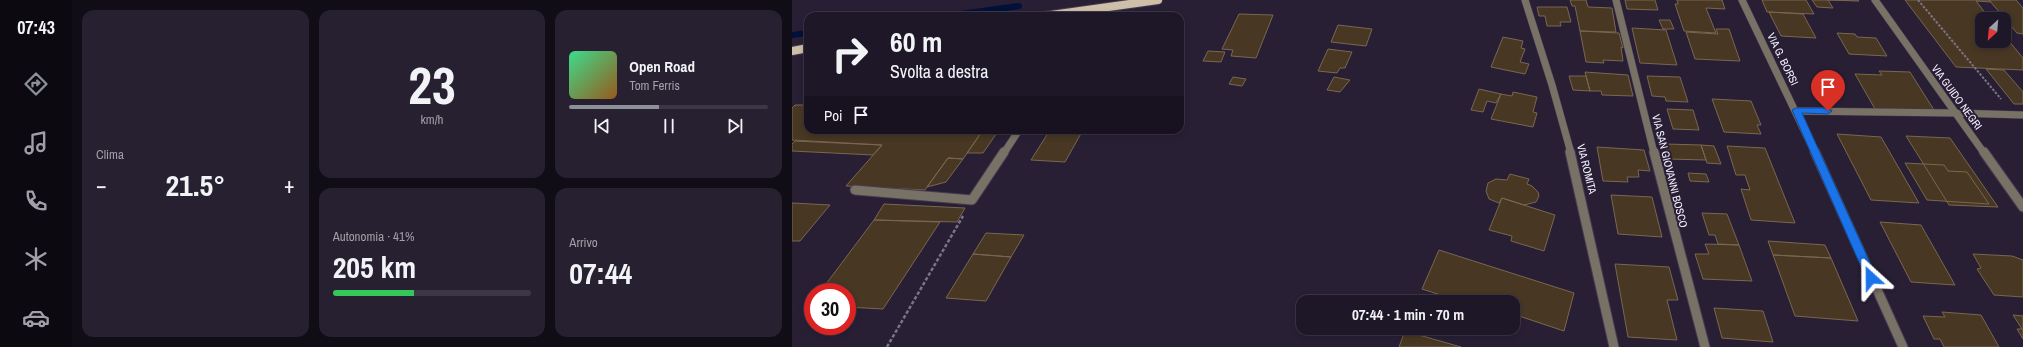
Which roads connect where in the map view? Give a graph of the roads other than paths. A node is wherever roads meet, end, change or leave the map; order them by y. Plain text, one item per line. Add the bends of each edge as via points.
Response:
1 (1158, 0) edge
2 (1525, 0) edge
3 (1616, 0) edge
4 (1742, 0) edge
5 (1875, 0) edge
6 (1100, 8) junction
7 (1072, 12) edge
8 (1098, 12) edge
9 (804, 49) edge
10 (792, 51) edge
11 (1796, 110) junction
12 (1954, 113) junction
13 (2023, 115) edge
14 (1016, 134) edge
15 (855, 190) dead end
16 (2023, 207) edge
17 (1614, 347) edge
18 (1705, 347) edge
19 (1903, 347) edge

1 - 6 main road
2 - 17 street, VIA ROMITA via 1546,57 1566,130
3 - 18 street, VIA SAN GIOVANNI BOSCO
4 - 11 street, VIA G. BORSI
5 - 12 street, VIA GUIDO NEGRI
6 - 7 main road
6 - 8 street
9 - 10 main road
11 - 12 street
11 - 19 street, VIA G. BORSI
12 - 13 street
12 - 16 street, VIA GUIDO NEGRI
14 - 15 street via 972,200

